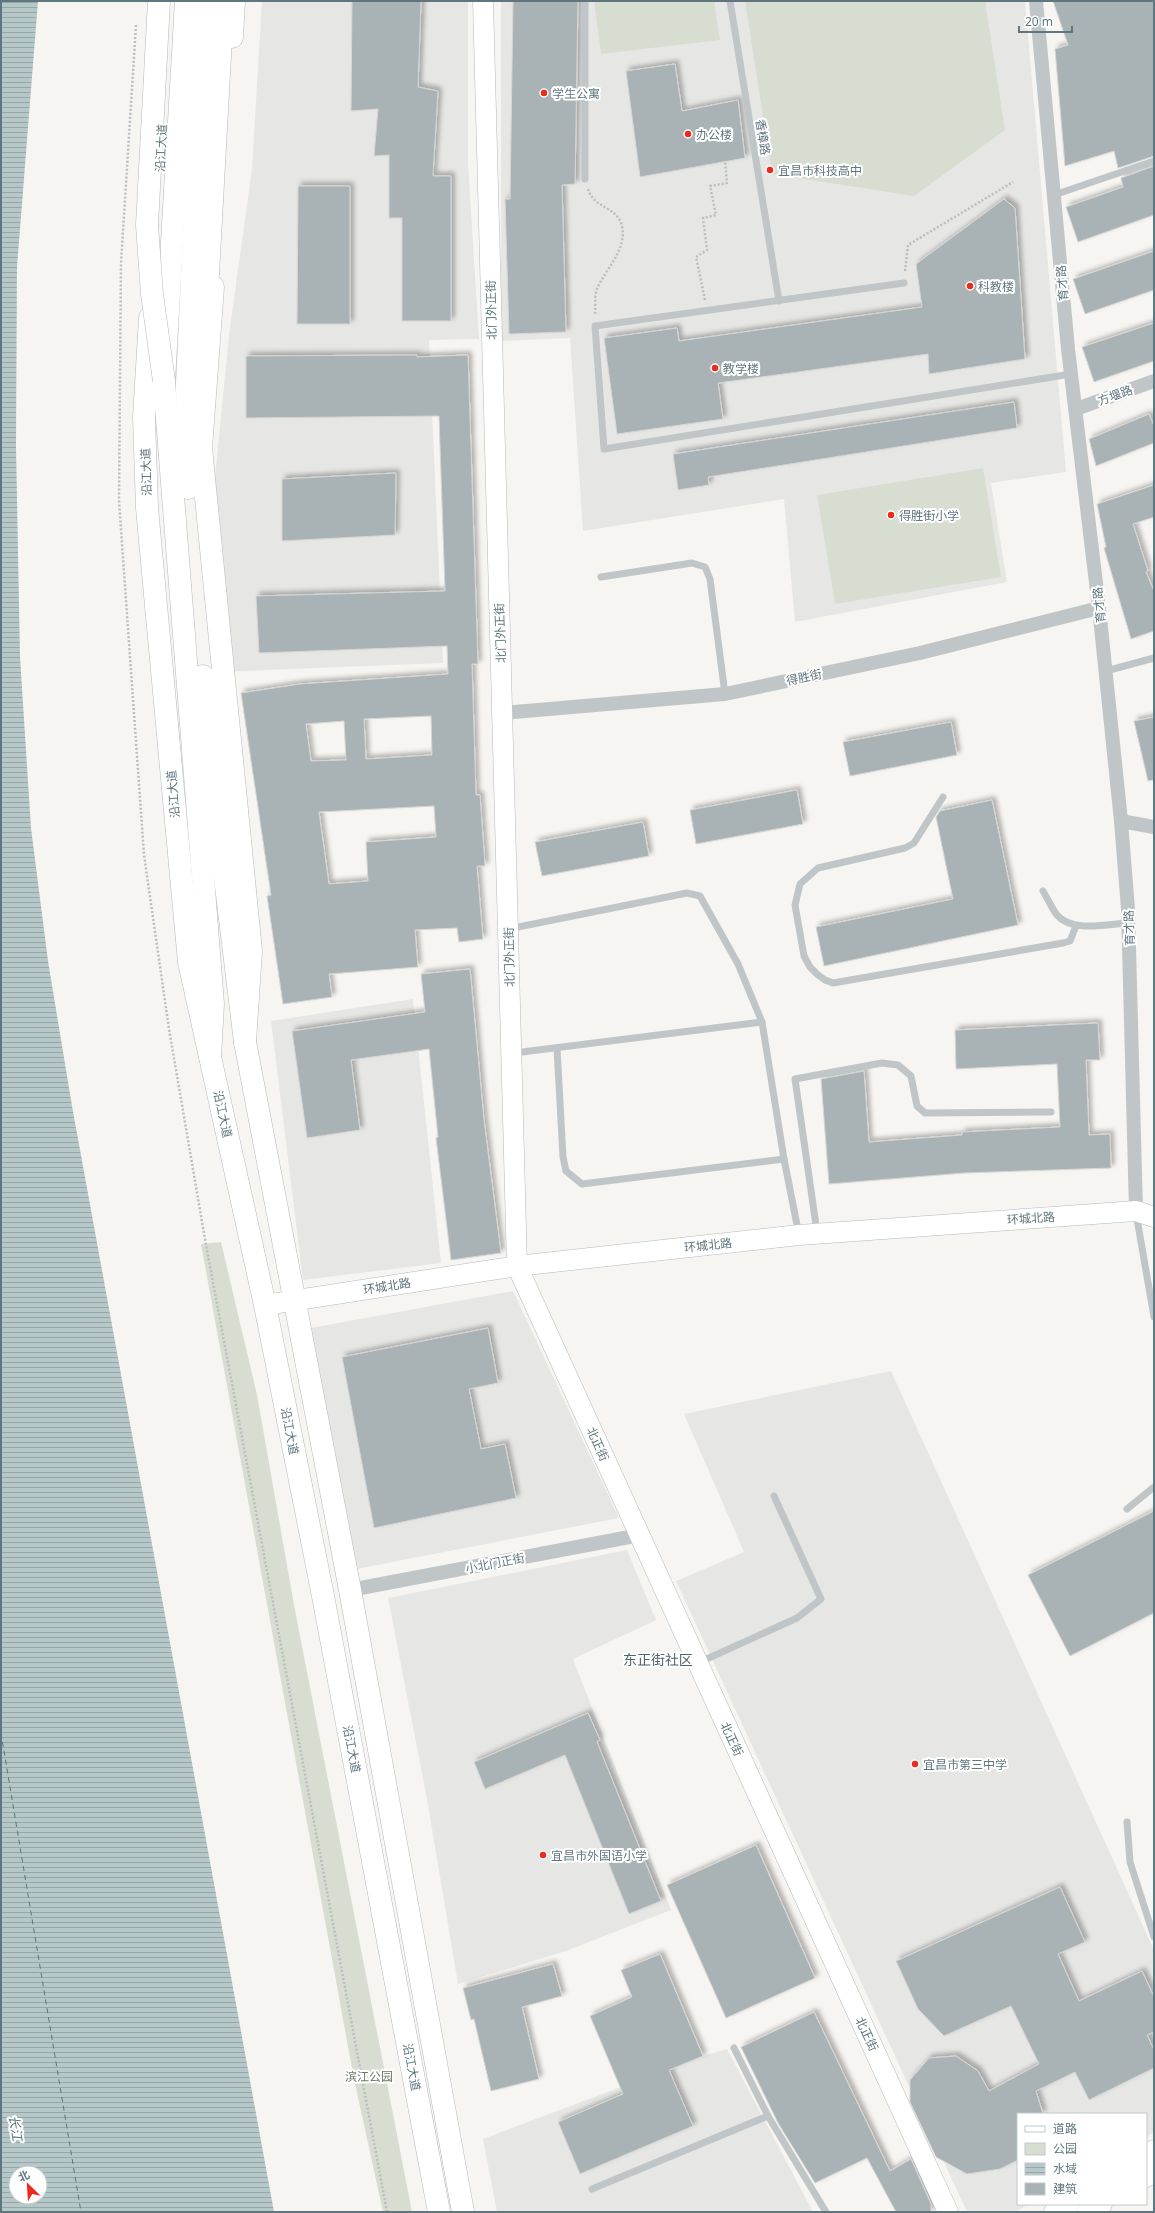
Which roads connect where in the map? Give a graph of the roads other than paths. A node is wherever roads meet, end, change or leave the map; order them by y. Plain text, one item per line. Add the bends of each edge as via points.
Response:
1 (159, 1) edge
2 (168, 1) edge
3 (186, 1) edge
4 (205, 1) edge
5 (223, 1) edge
6 (234, 1) edge
7 (483, 1) edge
8 (585, 1) edge
9 (730, 1) edge
10 (1036, 1) edge
11 (1154, 161) edge
12 (585, 179) road end
13 (1054, 195) junction
14 (904, 283) road end
15 (779, 301) junction
16 (1071, 374) junction
17 (164, 381) junction
18 (1154, 381) edge
19 (187, 383) junction
20 (1076, 409) junction
21 (601, 578) dead end
22 (1100, 608) junction
23 (1154, 658) edge
24 (1106, 671) junction
25 (725, 694) junction
26 (502, 713) junction
27 (943, 797) dead end
28 (1121, 821) junction
29 (1154, 827) edge
30 (1043, 891) dead end
31 (1129, 923) junction
32 (1076, 926) junction
33 (508, 929) junction
34 (762, 1022) junction
35 (245, 1042) junction
36 (557, 1048) junction
37 (511, 1054) junction
38 (210, 1056) junction
39 (1051, 1112) dead end
40 (784, 1159) junction
41 (1145, 1214) edge
42 (808, 1234) junction
43 (517, 1266) junction
44 (293, 1300) junction
45 (264, 1305) junction
46 (1154, 1318) edge
47 (1154, 1487) edge
48 (774, 1496) dead end
49 (1127, 1509) dead end
50 (640, 1535) junction
51 (350, 1590) junction
52 (698, 1663) junction
53 (1127, 1822) dead end
54 (1154, 1937) edge
55 (734, 2048) dead end
56 (768, 2116) junction
57 (592, 2189) dead end
58 (1066, 2205) edge
59 (1099, 2205) edge
60 (439, 2212) edge
61 (463, 2212) edge
62 (826, 2212) edge
63 (948, 2212) edge
64 (1056, 2212) edge
65 (1088, 2212) edge

1 - 17 main road, bridge via 147,225 152,294
2 - 38 main road, 沿江大道 via 144,417 147,508 189,962
3 - 17 main road, bridge
4 - 19 main road
5 - 19 main road via 208,274 201,325
6 - 35 main road, 沿江大道 via 202,448 251,951
7 - 26 street, 北门外正街
8 - 12 lane
9 - 15 lane, 香樟路
10 - 13 street, 育才路
11 - 13 lane
13 - 16 street, 育才路
14 - 15 lane
15 - 16 lane via 595,326 604,449
16 - 20 street, 育才路
17 - 38 main road via 213,1004
18 - 20 street, 方堰路
19 - 35 main road via 186,469 207,724
20 - 22 street, 育才路
21 - 25 lane via 692,563 705,567 710,579
22 - 24 street, 育才路
22 - 25 street, 得胜街 via 920,653
23 - 24 lane
24 - 28 street, 育才路
25 - 26 street, 得胜街
26 - 33 street, 北门外正街
27 - 32 lane via 914,843 904,848 818,868 800,884 795,905 804,956 818,975 833,983 1063,943 1070,941
28 - 29 street
28 - 31 street, 育才路
30 - 32 lane via 1057,915
31 - 32 lane
31 - 41 street, 育才路
33 - 34 lane via 687,893 700,896 738,964
33 - 37 street, 北门外正街
34 - 36 lane
34 - 40 lane
35 - 44 main road, 沿江大道
36 - 37 lane
36 - 40 lane via 563,1157 566,1171 582,1184
37 - 43 street, 北门外正街
38 - 45 main road, 沿江大道
39 - 42 lane via 925,1113 917,1106 911,1076 898,1065 882,1063 796,1079
40 - 42 lane
41 - 42 street, 环城北路
41 - 46 lane
42 - 43 street, 环城北路
43 - 44 street, 环城北路
43 - 50 street, 北正街
44 - 45 street, 环城北路
44 - 51 main road, 沿江大道
45 - 60 main road, 沿江大道 via 323,1596
47 - 49 lane
48 - 52 lane via 821,1600 797,1618
50 - 51 street, 小北门正街
50 - 52 street, 北正街
51 - 61 main road, 沿江大道
52 - 63 street, 北正街
53 - 54 lane via 1130,1862
55 - 56 lane
56 - 57 lane
56 - 62 lane
58 - 64 main road
59 - 65 main road

